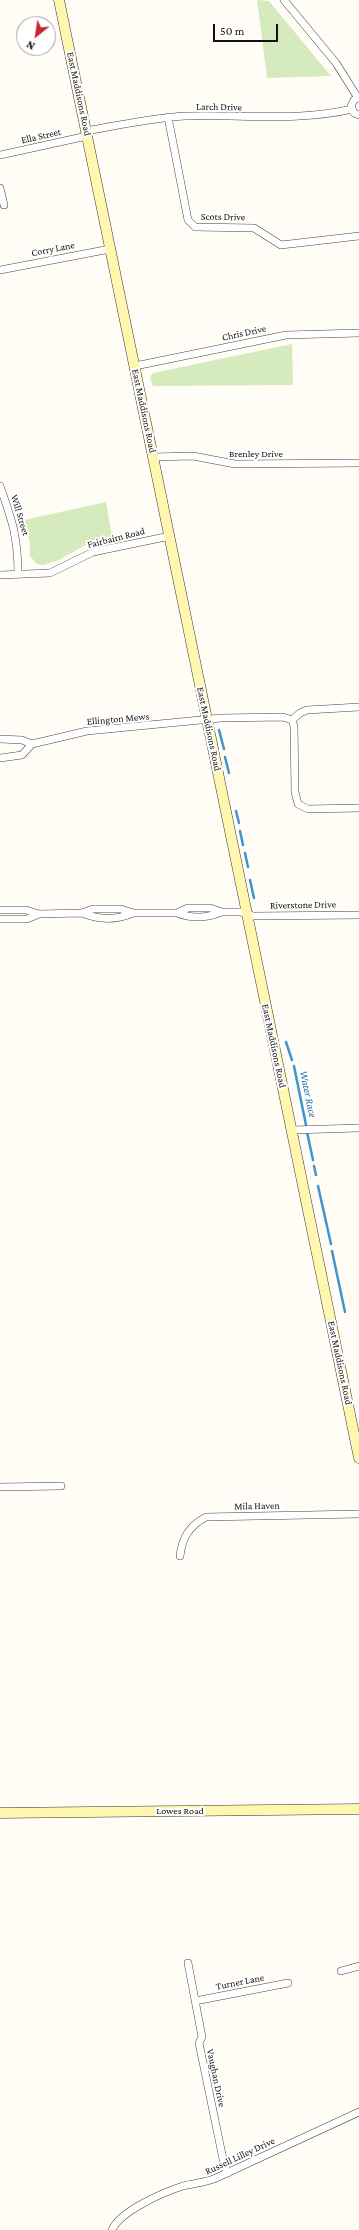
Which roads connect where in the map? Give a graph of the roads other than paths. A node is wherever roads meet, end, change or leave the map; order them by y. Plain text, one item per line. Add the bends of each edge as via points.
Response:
1 (59, 0) edge
2 (284, 0) edge
3 (358, 98) edge
4 (352, 110) junction
5 (359, 115) edge
6 (168, 118) junction
7 (87, 134) junction
8 (0, 155) edge
9 (0, 188) edge
10 (4, 206) dead end
11 (359, 236) edge
12 (110, 249) junction
13 (0, 270) edge
14 (359, 333) edge
15 (135, 366) junction
16 (153, 457) junction
17 (359, 463) edge
18 (0, 486) edge
19 (170, 536) junction
20 (18, 574) junction
21 (0, 575) edge
22 (359, 707) edge
23 (207, 719) junction
24 (292, 720) junction
25 (0, 739) edge
26 (32, 744) junction
27 (0, 758) edge
28 (359, 808) edge
29 (0, 910) edge
30 (39, 914) junction
31 (247, 914) junction
32 (359, 915) edge
33 (0, 919) edge
34 (359, 1128) edge
35 (292, 1130) junction
36 (359, 1458) edge
37 (61, 1486) dead end
38 (0, 1487) edge
39 (359, 1514) edge
40 (180, 1556) dead end
41 (359, 1809) edge
42 (0, 1813) edge
43 (188, 1963) dead end
44 (359, 1966) edge
45 (341, 1971) dead end
46 (288, 1983) dead end
47 (195, 2001) junction
48 (359, 2112) edge
49 (228, 2173) junction
50 (112, 2230) edge

1 - 7 street, East Maddisons Road
2 - 3 street via 336,64
3 - 4 street via 352,102
4 - 5 street
4 - 6 street, Larch Drive via 329,115
6 - 7 street, Larch Drive via 150,119
6 - 11 street, Scots Drive via 188,220 195,227 254,228 281,245
7 - 8 street, Ella Street
7 - 12 street, East Maddisons Road
9 - 10 street
12 - 13 street, Corry Lane
12 - 15 street, East Maddisons Road
14 - 15 street, Chris Drive via 286,335
15 - 16 street, East Maddisons Road
16 - 17 street, Brenley Drive via 193,456 235,464
16 - 19 street, East Maddisons Road
18 - 20 street, Will Street via 16,532
19 - 20 street, Fairbairn Road via 93,552 50,573
19 - 23 street, East Maddisons Road
20 - 21 street, Fairbairn Road
22 - 24 street via 308,710
23 - 24 street, Ellington Mews via 283,717
23 - 26 street, Ellington Mews via 80,732
23 - 31 street, East Maddisons Road
24 - 28 street via 295,792 298,804 308,809
25 - 26 street, Ellington Mews via 18,739
26 - 27 street, Ellington Mews via 22,755
29 - 30 street via 26,910
30 - 31 street, Riverstone Drive via 82,914 93,909 121,909 133,913 210,908 222,912
30 - 33 street via 27,919
31 - 32 street, Riverstone Drive
31 - 35 street, East Maddisons Road
34 - 35 street
35 - 36 street, East Maddisons Road
37 - 38 street
39 - 40 street, Mila Haven via 206,1517 194,1524 184,1538
41 - 42 street, Lowes Road
43 - 47 street, Vaughan Drive
44 - 45 street
46 - 47 street, Turner Lane
47 - 49 street, Vaughan Drive via 202,2037 199,2043
48 - 49 street, Russell Lilley Drive
49 - 50 street, Russell Lilley Drive via 204,2183 181,2187 134,2208 119,2219

